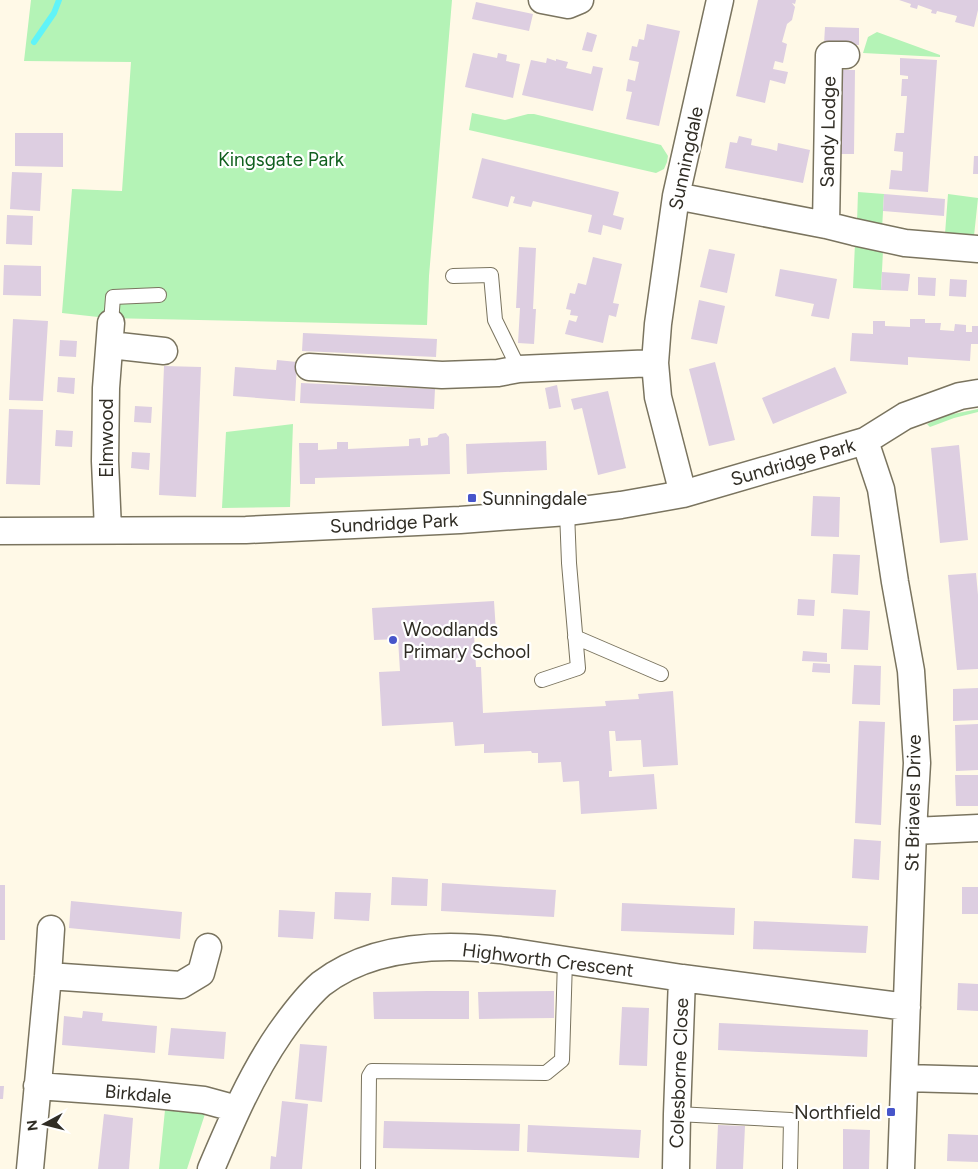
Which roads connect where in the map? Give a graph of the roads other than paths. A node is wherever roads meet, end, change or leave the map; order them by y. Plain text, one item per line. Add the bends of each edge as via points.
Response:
1 (542, 0) edge
2 (580, 0) edge
3 (714, 1) edge
4 (846, 55) dead end
5 (676, 196) junction
6 (826, 225) junction
7 (978, 249) edge
8 (452, 276) dead end
9 (159, 295) dead end
10 (110, 334) junction
11 (164, 351) dead end
12 (655, 363) junction
13 (309, 367) dead end
14 (519, 369) junction
15 (978, 394) edge
16 (866, 441) junction
17 (683, 494) junction
18 (567, 512) junction
19 (108, 530) junction
20 (0, 531) edge
21 (575, 637) junction
22 (661, 674) dead end
23 (542, 680) dead end
24 (978, 828) edge
25 (913, 831) junction
26 (51, 929) dead end
27 (208, 947) dead end
28 (565, 960) junction
29 (48, 976) junction
30 (682, 978) junction
31 (907, 1007) junction
32 (905, 1078) junction
33 (978, 1080) edge
34 (38, 1086) junction
35 (237, 1109) junction
36 (677, 1114) junction
37 (30, 1169) edge
38 (211, 1169) edge
39 (368, 1169) edge
40 (676, 1169) edge
41 (790, 1169) edge
42 (901, 1169) edge

1 - 2 street via 568,5
3 - 5 street, Sunningdale
4 - 6 street, Sandy Lodge via 830,55
5 - 6 street
5 - 12 street, Sunningdale
6 - 7 street via 905,243
8 - 14 lane via 491,275 495,320
9 - 10 lane via 113,297
10 - 11 street
10 - 19 street, Elmwood via 105,460
12 - 14 street
12 - 17 street, Sunningdale via 658,397
13 - 14 street via 442,375
15 - 16 street, Sundridge Park via 960,396 905,416
16 - 17 street, Sundridge Park
16 - 25 street, St Briavels Drive via 881,489 911,671 917,763
17 - 18 street, Sundridge Park
18 - 19 street, Sundridge Park via 246,530
18 - 21 lane
19 - 20 street, Sundridge Park
21 - 22 lane
21 - 23 lane via 578,668
24 - 25 street
25 - 31 street, St Briavels Drive
26 - 29 street
27 - 29 street via 201,973 181,985
28 - 30 street, Highworth Crescent
28 - 35 street, Highworth Crescent via 471,947 424,948 383,954 350,966 321,984 294,1011 264,1057
28 - 39 lane via 562,1060 546,1073 372,1070 369,1076
29 - 34 street
30 - 31 street, Highworth Crescent
30 - 36 street, Colesborne Close
31 - 32 street, St Briavels Drive
32 - 33 street
32 - 42 street, St Briavels Drive
34 - 35 street, Birkdale via 204,1100
34 - 37 street
35 - 38 street, Highworth Crescent
36 - 40 street, Colesborne Close
36 - 41 lane via 791,1120

